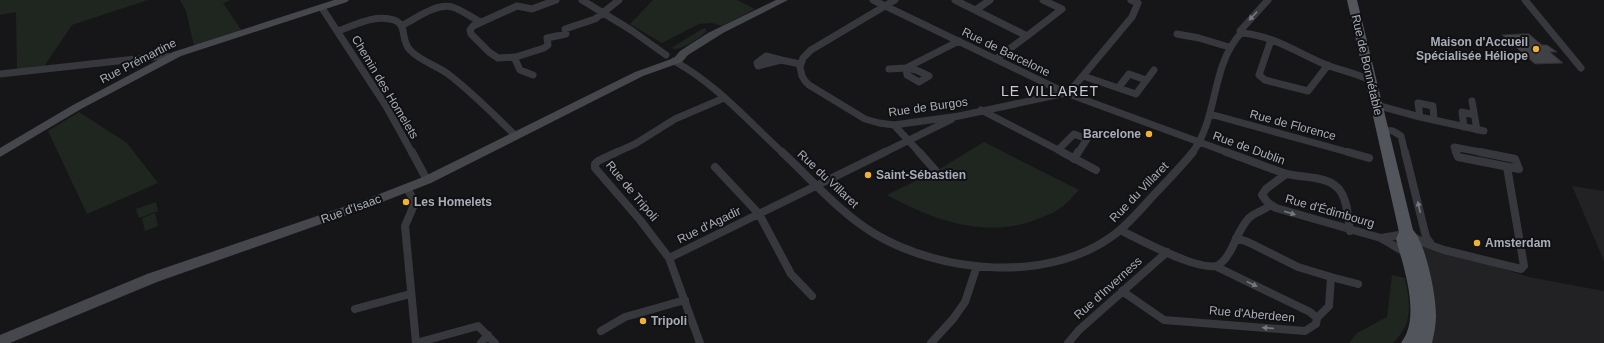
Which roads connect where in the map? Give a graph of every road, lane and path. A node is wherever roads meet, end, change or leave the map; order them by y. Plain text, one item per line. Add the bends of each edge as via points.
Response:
1 (344, 0) edge
2 (556, 0) edge
3 (582, 0) edge
4 (620, 0) edge
5 (783, 0) edge
6 (873, 0) edge
7 (894, 0) edge
8 (955, 0) edge
9 (990, 0) edge
10 (1043, 0) edge
11 (1268, 0) edge
12 (1352, 0) edge
13 (1525, 0) edge
14 (1138, 1) edge
15 (884, 6) junction
16 (322, 8) junction
17 (977, 9) junction
18 (604, 14) junction
19 (480, 22) junction
20 (403, 25) junction
21 (338, 31) junction
22 (1241, 33) junction
23 (1177, 34) dead end
24 (1027, 36) junction
25 (1271, 40) junction
26 (959, 41) junction
27 (1229, 47) junction
28 (171, 57) junction
29 (514, 57) junction
30 (675, 58) junction
31 (996, 59) junction
32 (781, 60) dead end
33 (800, 64) junction
34 (1328, 65) junction
35 (1581, 68) dead end
36 (889, 70) dead end
37 (1154, 70) dead end
38 (0, 74) edge
39 (1369, 75) junction
40 (533, 76) dead end
41 (1083, 76) junction
42 (1146, 80) junction
43 (1118, 87) junction
44 (1066, 93) junction
45 (724, 98) junction
46 (1472, 101) dead end
47 (1376, 105) junction
48 (981, 110) junction
49 (1210, 114) junction
50 (1474, 115) junction
51 (959, 116) junction
52 (1420, 117) junction
53 (1434, 120) junction
54 (894, 125) junction
55 (1464, 127) junction
56 (1382, 130) junction
57 (516, 136) junction
58 (908, 141) junction
59 (1200, 143) junction
60 (1058, 150) junction
61 (0, 154) edge
62 (1369, 158) dead end
63 (1074, 159) junction
64 (715, 167) dead end
65 (1507, 167) junction
66 (935, 170) dead end
67 (1096, 170) dead end
68 (1286, 174) junction
69 (427, 180) junction
70 (817, 185) junction
71 (407, 188) junction
72 (1270, 205) junction
73 (759, 214) junction
74 (1120, 230) junction
75 (1350, 231) junction
76 (1405, 233) junction
77 (1236, 238) junction
78 (1381, 238) junction
79 (1431, 244) junction
80 (1167, 252) junction
81 (1406, 253) junction
82 (669, 258) junction
83 (977, 266) junction
84 (1217, 267) junction
85 (1331, 277) junction
86 (1358, 284) dead end
87 (1122, 291) junction
88 (410, 294) junction
89 (812, 296) dead end
90 (685, 300) junction
91 (355, 309) dead end
92 (1317, 318) junction
93 (52, 319) junction
94 (601, 331) dead end
95 (488, 335) junction
96 (0, 341) edge
97 (6, 343) edge
98 (416, 343) edge
99 (481, 343) edge
100 (495, 343) edge
101 (700, 343) edge
102 (931, 343) edge
103 (1068, 343) edge
104 (1409, 343) edge
105 (1424, 343) edge

1 - 16 street, Rue Prémartine
2 - 19 street via 532,10 517,6
3 - 18 street, Rue du Villaret
4 - 18 street
5 - 30 street, Rue d'Isaac via 719,32
6 - 15 street, Rue de Barcelone
7 - 15 street
8 - 17 street
9 - 17 street
10 - 24 street via 1062,9
11 -> 22 street, Rue du Villaret via 1240,31
12 - 39 main road, Rue de Bonnétable
13 - 35 street
14 - 41 street via 1132,17
15 - 26 street, Rue de Barcelone
15 - 33 street via 811,50 803,56
16 - 21 street, Chemin des Homelets
16 - 28 street, Rue Prémartine
17 - 24 street
18 - 29 street via 582,25 546,33 548,45 543,50
18 - 30 street, Rue du Villaret
19 - 20 street via 445,6
19 - 29 street via 470,30 473,38 498,58
20 - 21 street via 392,19 376,19
20 - 57 street via 403,37 407,47 447,74
21 - 69 street, Chemin des Homelets via 386,106
22 - 25 street
22 - 27 street, Rue du Villaret
23 - 27 street
24 - 31 street
25 - 34 street
25 - 34 street via 1259,75 1265,80 1308,91
26 - 31 street, Rue de Barcelone
26 - 36 street via 906,68
27 - 49 street, Rue du Villaret
28 - 38 street
28 - 61 street, Rue Prémartine via 77,107
29 - 40 street via 518,70
30 - 45 street, Rue du Villaret
30 - 57 street, Rue d'Isaac
31 - 44 street, Rue de Barcelone
32 - 33 street
33 - 54 street, Rue de Burgos via 800,74 809,85 865,119
34 - 39 street
37 - 42 street
39 - 47 main road, Rue de Bonnétable
41 - 43 street
41 - 44 street
42 - 43 street via 1129,74
42 - 43 street via 1136,94
44 - 48 street, Rue de Burgos
44 - 59 street, Rue de Barcelone
45 - 70 street, Rue du Villaret
45 - 82 street, Rue de Tripoli via 675,119 635,144 595,164 595,168
46 - 50 street
47 - 52 street
47 - 56 main road, Rue de Bonnétable
48 - 51 street, Rue de Burgos
48 - 60 street
49 - 59 street, Rue du Villaret
49 - 62 street, Rue de Florence
50 - 55 street via 1462,112
50 - 55 street via 1480,131
51 - 54 street, Rue de Burgos
51 - 58 street, Rue d'Agadir
52 - 53 street
52 - 53 street via 1418,103 1433,106
53 - 55 street
54 - 58 street
56 - 76 main road, Rue de Bonnétable
79 -> 56 street, Rue de Bonnétable via 1426,237 1402,136
57 - 69 street, Rue d'Isaac
58 - 66 street
58 - 70 street, Rue d'Agadir
59 - 68 street, Rue de Dublin
59 - 74 street, Rue du Villaret
60 - 63 street
60 - 63 street via 1074,134 1087,139
63 - 67 street
64 - 73 street, Rue d'Agadir
65 - 65 street via 1519,169 1515,159 1454,147 1458,157
65 - 79 street via 1524,266 1521,269 1512,268 1444,250
68 - 72 street, Rue d'Édimbourg via 1264,191 1264,200
68 - 75 street, Rue de Dublin via 1332,183 1338,187 1342,192
69 - 71 street, Rue d'Isaac
70 - 73 street, Rue d'Agadir
70 - 83 street, Rue du Villaret via 857,222 887,241 926,256
71 - 88 street via 414,201 405,226
71 - 93 street, Rue d'Isaac via 148,280
72 -> 75 street, Rue d'Édimbourg
72 - 77 street via 1249,218
73 - 82 street, Rue d'Agadir
73 - 89 street via 791,274
74 - 80 street
74 - 83 street, Rue du Villaret via 1084,251 1054,261 1034,266
75 - 78 street, Rue d'Édimbourg
76 - 78 street, Rue d'Édimbourg
76 - 79 street
76 - 81 main road, Rue de Bonnétable via 1403,238
76 - 105 main road, Rue de Bonnétable via 1413,239 1429,306 1429,327
77 - 84 street via 1226,257
77 - 85 street via 1298,267
78 - 81 street, Rue d'Édimbourg
80 - 84 street via 1196,266 1210,269
80 - 87 street, Rue d'Inverness
81 - 104 main road, Rue de Bonnétable via 1419,312 1416,329
82 - 90 street, Rue de Tripoli
83 - 102 street via 965,302
84 -> 92 street, Rue d'Aberdeen via 1310,312
85 - 86 street
85 - 92 street via 1329,306
92 -> 87 street, Rue d'Aberdeen via 1316,324 1304,331 1164,320
87 - 103 street, Rue d'Inverness
88 - 91 street
88 - 98 street
90 - 94 street via 624,317
90 - 101 street, Rue de Tripoli
93 - 96 street, Rue d'Isaac
93 - 97 street, Rue d'Isaac
95 - 98 street via 478,326
95 - 99 street
95 - 100 street

